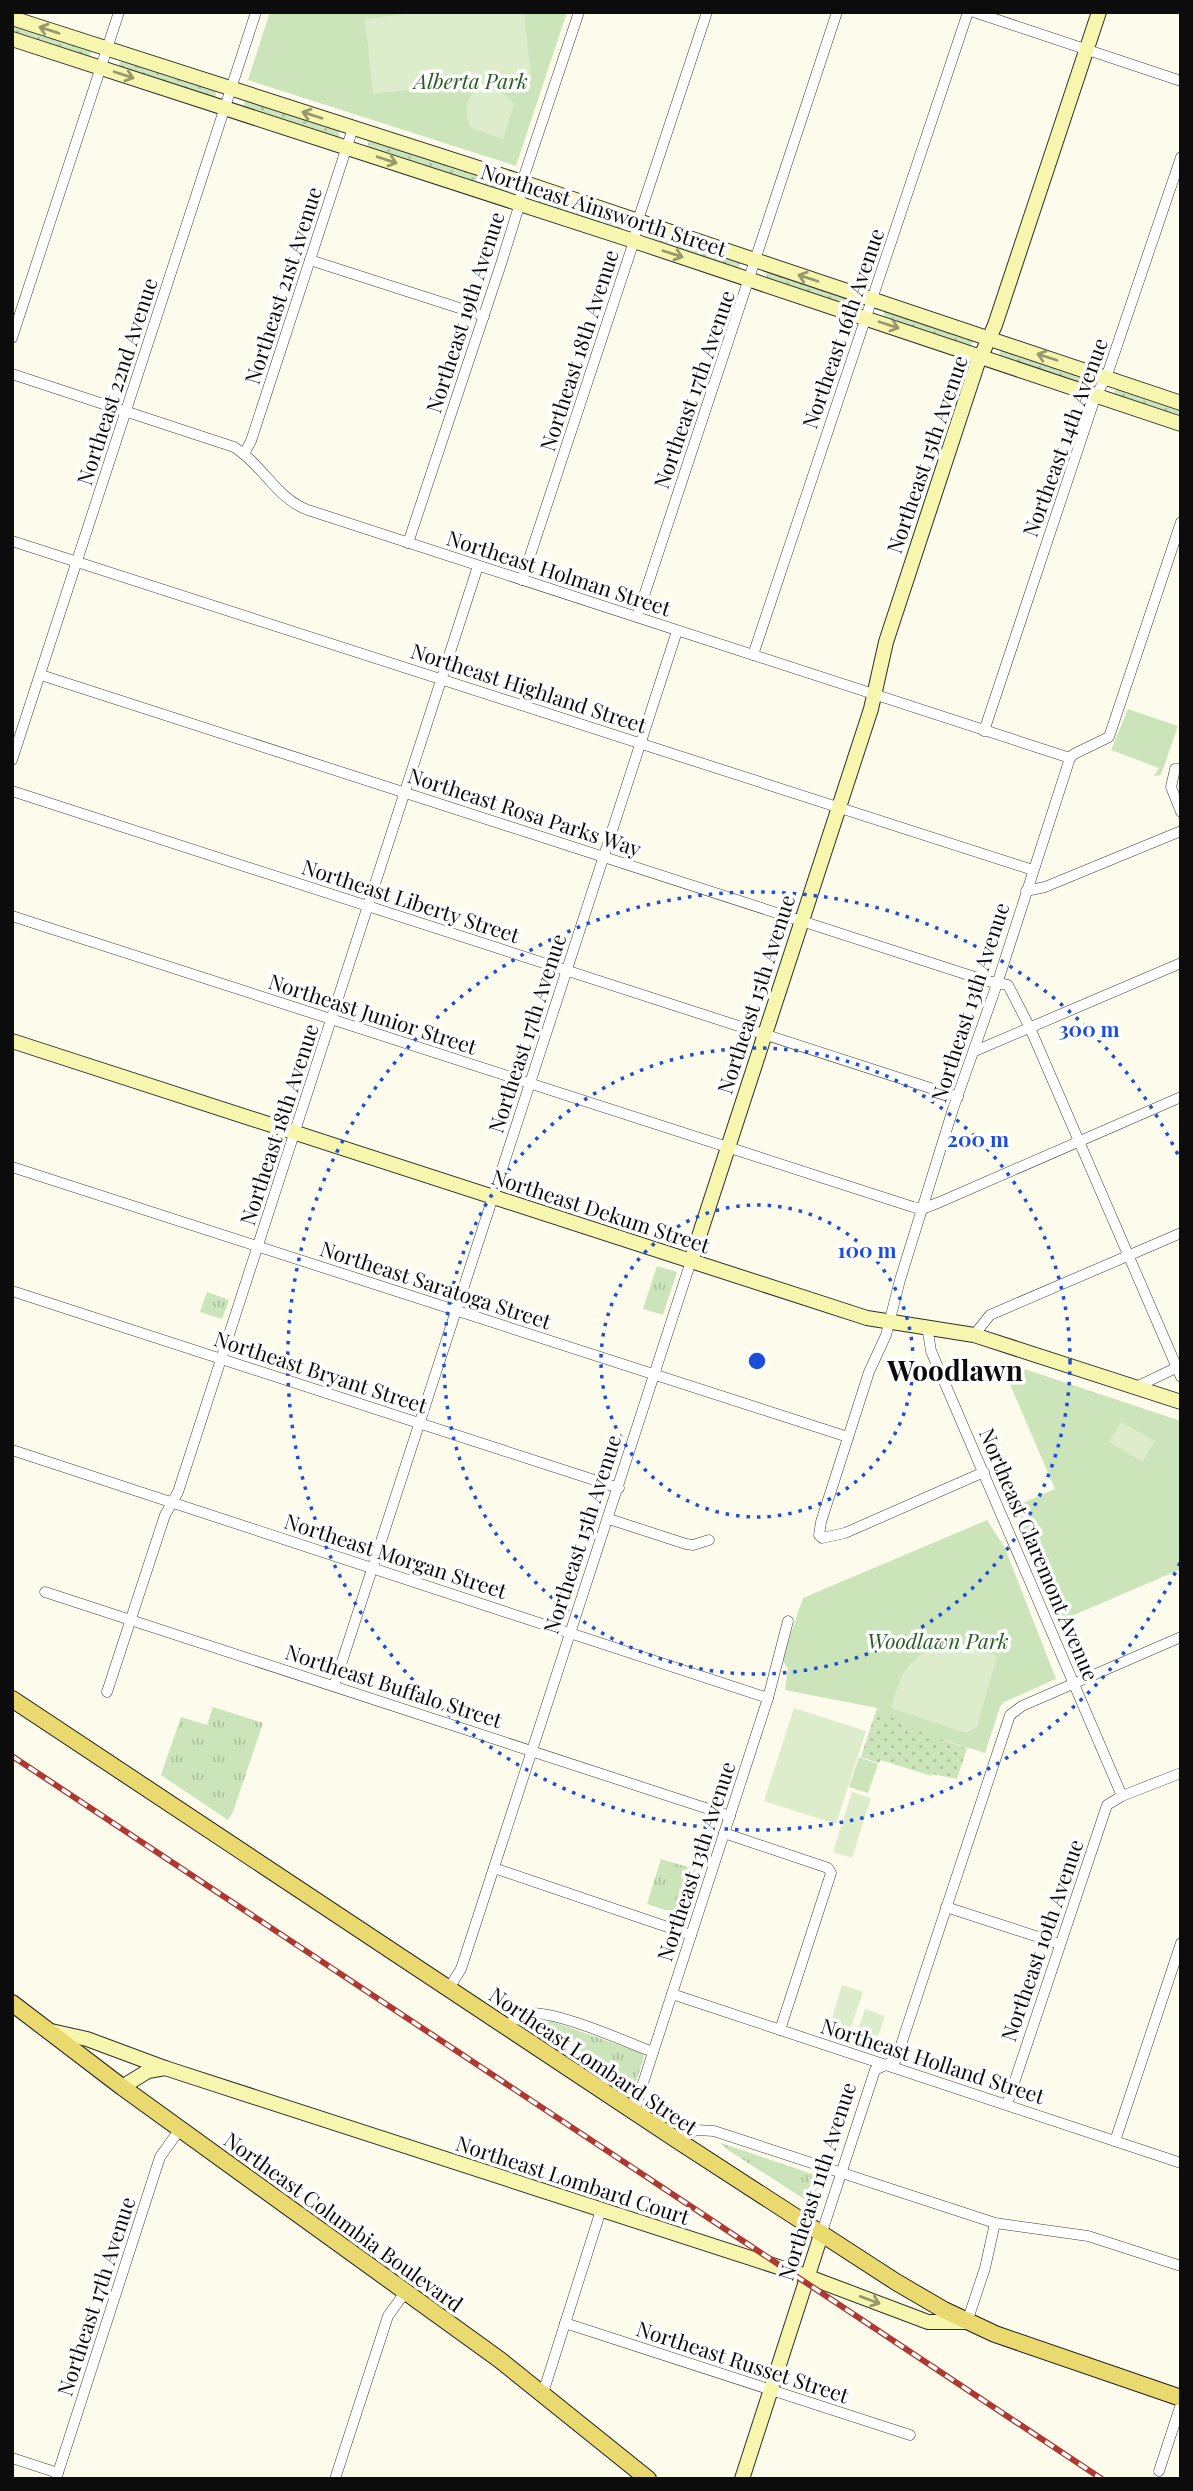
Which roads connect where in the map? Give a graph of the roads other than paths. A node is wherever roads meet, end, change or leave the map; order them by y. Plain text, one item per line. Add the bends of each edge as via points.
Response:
1 (119, 12) edge
2 (256, 12) edge
3 (579, 12) edge
4 (707, 12) edge
5 (837, 12) edge
6 (968, 12) edge
7 (974, 12) edge
8 (1099, 12) edge
9 (12, 18) edge
10 (12, 39) edge
11 (107, 49) junction
12 (1086, 50) junction
13 (100, 68) junction
14 (1181, 81) edge
15 (231, 89) junction
16 (225, 108) junction
17 (354, 128) junction
18 (347, 147) junction
19 (1181, 157) edge
20 (522, 183) junction
21 (520, 203) junction
22 (638, 220) junction
23 (634, 241) junction
24 (310, 260) junction
25 (755, 260) junction
26 (750, 279) junction
27 (872, 299) junction
28 (484, 316) junction
29 (865, 317) junction
30 (12, 338) edge
31 (989, 338) junction
32 (981, 356) junction
33 (12, 374) edge
34 (1106, 378) junction
35 (1096, 394) junction
36 (1181, 403) edge
37 (126, 411) junction
38 (1181, 424) edge
39 (244, 454) junction
40 (1181, 522) edge
41 (12, 541) edge
42 (408, 543) junction
43 (77, 562) junction
44 (478, 566) junction
45 (522, 580) junction
46 (637, 617) junction
47 (677, 631) junction
48 (752, 655) junction
49 (41, 675) junction
50 (442, 679) junction
51 (874, 695) junction
52 (984, 731) junction
53 (640, 744) junction
54 (1070, 758) junction
55 (12, 760) edge
56 (1178, 769) edge
57 (12, 791) edge
58 (405, 792) junction
59 (838, 807) junction
60 (1181, 812) edge
61 (1181, 831) edge
62 (603, 857) junction
63 (1033, 870) junction
64 (1027, 891) junction
65 (368, 906) junction
66 (12, 916) edge
67 (801, 921) junction
68 (1181, 963) edge
69 (567, 971) junction
70 (998, 981) junction
71 (332, 1020) junction
72 (1030, 1028) junction
73 (764, 1034) junction
74 (12, 1041) edge
75 (975, 1051) junction
76 (530, 1084) junction
77 (958, 1097) junction
78 (1181, 1097) edge
79 (295, 1132) junction
80 (1078, 1142) junction
81 (727, 1148) junction
82 (12, 1167) edge
83 (493, 1197) junction
84 (922, 1209) junction
85 (1181, 1233) edge
86 (258, 1246) junction
87 (1128, 1256) junction
88 (691, 1261) junction
89 (12, 1292) edge
90 (457, 1310) junction
91 (890, 1321) junction
92 (927, 1326) junction
93 (974, 1335) junction
94 (221, 1360) junction
95 (1179, 1370) edge
96 (655, 1375) junction
97 (1136, 1387) junction
98 (1181, 1402) edge
99 (419, 1423) junction
100 (848, 1437) junction
101 (12, 1450) edge
102 (984, 1472) junction
103 (619, 1488) junction
104 (172, 1503) junction
105 (609, 1519) junction
106 (709, 1540) dead end
107 (372, 1568) junction
108 (45, 1592) dead end
109 (131, 1619) junction
110 (788, 1621) dead end
111 (571, 1633) junction
112 (1181, 1637) edge
113 (1074, 1683) junction
114 (334, 1686) junction
115 (107, 1692) dead end
116 (768, 1698) junction
117 (12, 1699) edge
118 (533, 1752) junction
119 (1181, 1773) edge
120 (1122, 1796) junction
121 (730, 1816) junction
122 (724, 1833) junction
123 (494, 1868) junction
124 (946, 1907) junction
125 (691, 1935) junction
126 (1181, 1943) edge
127 (1060, 1944) junction
128 (449, 1988) junction
129 (672, 1994) junction
130 (12, 2003) edge
131 (506, 2026) junction
132 (780, 2030) junction
133 (51, 2031) junction
134 (653, 2052) junction
135 (887, 2064) junction
136 (165, 2068) junction
137 (122, 2087) junction
138 (1007, 2104) junction
139 (634, 2111) junction
140 (180, 2129) junction
141 (677, 2140) junction
142 (1115, 2141) junction
143 (1181, 2163) edge
144 (841, 2174) junction
145 (601, 2210) junction
146 (995, 2223) junction
147 (821, 2235) junction
148 (1181, 2266) edge
149 (806, 2276) junction
150 (405, 2291) junction
151 (967, 2322) junction
152 (565, 2323) junction
153 (770, 2390) junction
154 (543, 2393) junction
155 (1181, 2401) edge
156 (910, 2435) dead end
157 (12, 2458) edge
158 (1159, 2471) dead end
159 (57, 2476) edge
160 (335, 2479) edge
161 (648, 2479) edge
162 (742, 2479) edge

1 - 11 street
2 - 15 street, Northeast 22nd Avenue
3 - 20 street, Northeast 19th Avenue
4 - 22 street, Northeast 18th Avenue
5 - 25 street, Northeast 17th Avenue
6 - 27 street, Northeast 16th Avenue
7 - 12 street
8 - 12 street, Northeast 15th Avenue
11 -> 9 street, Northeast Ainsworth Street
10 - 13 street, Northeast Ainsworth Street
11 - 13 street
11 - 15 street, Northeast Ainsworth Street
12 - 14 street
12 - 31 street, Northeast 15th Avenue
13 -> 16 street, Northeast Ainsworth Street
13 - 30 street
15 - 16 street, Northeast 22nd Avenue
17 -> 15 street, Northeast Ainsworth Street
16 - 18 street, Northeast Ainsworth Street
16 - 37 street, Northeast 22nd Avenue
17 - 18 street, Northeast 21st Avenue
17 - 20 street, Northeast Ainsworth Street
18 -> 21 street, Northeast Ainsworth Street
18 - 24 street, Northeast 21st Avenue
19 - 34 street, Northeast 14th Avenue
20 - 21 street, Northeast 19th Avenue
20 - 22 street, Northeast Ainsworth Street
21 - 23 street, Northeast Ainsworth Street
21 - 28 street, Northeast 19th Avenue
22 - 23 street, Northeast 18th Avenue
22 - 25 street, Northeast Ainsworth Street
23 -> 26 street, Northeast Ainsworth Street
23 - 45 street, Northeast 18th Avenue
24 - 28 street
24 - 39 street, Northeast 21st Avenue
25 - 26 street, Northeast 17th Avenue
27 -> 25 street, Northeast Ainsworth Street
26 - 29 street, Northeast Ainsworth Street
26 - 46 street, Northeast 17th Avenue
27 - 29 street, Northeast 16th Avenue
27 - 31 street, Northeast Ainsworth Street
28 - 42 street, Northeast 19th Avenue
29 -> 32 street, Northeast Ainsworth Street
29 - 48 street, Northeast 16th Avenue
31 - 32 street, Northeast 15th Avenue
34 -> 31 street, Northeast Ainsworth Street
32 - 35 street, Northeast Ainsworth Street
32 - 51 street, Northeast 15th Avenue via 886,642
33 - 37 street, Northeast Holman Street
34 - 35 street, Northeast 14th Avenue
34 - 36 street, Northeast Ainsworth Street
35 - 38 street, Northeast Ainsworth Street
35 - 52 street, Northeast 14th Avenue
37 - 39 street, Northeast Holman Street
37 - 43 street, Northeast 22nd Avenue
39 - 42 street, Northeast Holman Street via 296,505
40 - 54 street via 1109,737
41 - 43 street, Northeast Highland Street
42 - 44 street, Northeast Holman Street
43 - 49 street, Northeast 22nd Avenue
43 - 50 street, Northeast Highland Street
44 - 45 street, Northeast Holman Street
44 - 50 street, Northeast 18th Avenue
45 - 46 street, Northeast Holman Street
46 - 47 street, Northeast Holman Street
47 - 48 street, Northeast Holman Street
47 - 53 street, Northeast 17th Avenue
48 - 51 street, Northeast Holman Street
49 - 55 street, Northeast 22nd Avenue
49 - 58 street, Northeast Rosa Parks Way
50 - 53 street, Northeast Highland Street
50 - 58 street, Northeast 18th Avenue
51 - 52 street, Northeast Holman Street
51 - 59 street, Northeast 15th Avenue
52 - 54 street, Northeast Holman Street
53 - 59 street, Northeast Highland Street
53 - 62 street, Northeast 17th Avenue
54 - 63 street, Northeast 13th Avenue
56 - 60 street via 1171,787
57 - 65 street, Northeast Liberty Street
58 - 62 street, Northeast Rosa Parks Way
58 - 65 street, Northeast 18th Avenue
59 - 63 street, Northeast Highland Street
59 - 67 street, Northeast 15th Avenue
61 - 64 street
62 - 67 street, Northeast Rosa Parks Way
62 - 69 street, Northeast 17th Avenue
63 - 64 street, Northeast 13th Avenue
64 - 70 street, Northeast 13th Avenue
65 - 69 street, Northeast Liberty Street
65 - 71 street, Northeast 18th Avenue
66 - 71 street, Northeast Junior Street
67 - 70 street, Northeast Rosa Parks Way
67 - 73 street, Northeast 15th Avenue
68 - 72 street
69 - 73 street, Northeast Liberty Street
69 - 76 street, Northeast 17th Avenue
70 - 72 street via 1010,987
70 - 75 street, Northeast 13th Avenue
71 - 76 street, Northeast Junior Street
71 - 79 street, Northeast 18th Avenue
72 - 75 street
72 - 80 street
73 - 77 street, Northeast Liberty Street
73 - 81 street, Northeast 15th Avenue
74 - 79 street, Northeast Dekum Street
75 - 77 street, Northeast 13th Avenue
76 - 81 street, Northeast Junior Street
76 - 83 street, Northeast 17th Avenue
77 - 84 street, Northeast 13th Avenue
78 - 80 street
79 - 83 street, Northeast Dekum Street
79 - 86 street, Northeast 18th Avenue
80 - 84 street
80 - 87 street
81 - 84 street, Northeast Junior Street
81 - 88 street, Northeast 15th Avenue
82 - 86 street, Northeast Saratoga Street
83 - 88 street, Northeast Dekum Street
83 - 90 street, Northeast 17th Avenue
84 - 91 street, Northeast 13th Avenue
85 - 87 street
86 - 90 street, Northeast Saratoga Street
86 - 94 street, Northeast 18th Avenue
87 - 93 street via 990,1315
87 - 95 street
88 - 91 street, Northeast Dekum Street via 866,1318
88 - 96 street, Northeast 15th Avenue
89 - 94 street, Northeast Bryant Street
90 - 96 street, Northeast Saratoga Street
90 - 99 street, Northeast 17th Avenue
91 - 92 street, Northeast Dekum Street
91 - 100 street, Northeast 13th Avenue
92 - 93 street, Northeast Dekum Street
92 - 102 street, Northeast Claremont Avenue via 931,1352
93 - 97 street, Northeast Dekum Street
94 - 99 street, Northeast Bryant Street
94 - 104 street, Northeast 18th Avenue
95 - 97 street
96 - 100 street, Northeast Saratoga Street
96 - 103 street, Northeast 15th Avenue
97 - 98 street, Northeast Dekum Street
99 - 103 street, Northeast Bryant Street
99 - 107 street, Northeast 17th Avenue
100 - 102 street, Northeast 13th Avenue via 821,1522 822,1538
101 - 104 street, Northeast Morgan Street
102 - 113 street, Northeast Claremont Avenue
103 - 105 street, Northeast 15th Avenue
104 - 107 street, Northeast Morgan Street
104 - 109 street, Northeast 18th Avenue
105 - 106 street via 686,1544
105 - 111 street, Northeast 15th Avenue
107 - 111 street, Northeast Morgan Street
107 - 114 street, Northeast 17th Avenue
108 - 109 street, Northeast Buffalo Street
109 - 114 street, Northeast Buffalo Street
109 - 115 street, Northeast 18th Avenue
110 - 116 street, Northeast 13th Avenue
111 - 116 street, Northeast Morgan Street
111 - 118 street, Northeast 15th Avenue
112 - 113 street
113 - 120 street, Northeast Claremont Avenue
113 - 124 street, Northeast 11th Avenue via 1013,1711
114 - 118 street, Northeast Buffalo Street
116 - 121 street, Northeast 13th Avenue
117 - 128 main road, Northeast Lombard Street
118 - 121 street, Northeast Buffalo Street
118 - 123 street, Northeast 15th Avenue
119 - 120 street
120 - 127 street, Northeast 10th Avenue via 1107,1805
121 - 122 street, Northeast 13th Avenue
122 - 125 street, Northeast 13th Avenue
122 - 132 street via 828,1868 831,1873
123 - 125 street
123 - 128 street, Northeast 15th Avenue via 461,1969
124 - 127 street
124 - 135 street, Northeast 11th Avenue via 896,2060
125 - 129 street, Northeast 13th Avenue
126 - 142 street
127 - 138 street, Northeast 10th Avenue
128 - 131 main road, Northeast Lombard Street
129 - 132 street, Northeast Holland Street
129 - 134 street, Northeast 13th Avenue
130 - 133 main road, Northeast Columbia Boulevard
131 - 134 street via 522,2014 537,2013
131 - 139 main road, Northeast Lombard Street
132 - 135 street, Northeast Holland Street
133 - 136 street, Northeast Lombard Court via 98,2042
133 - 137 main road, Northeast Columbia Boulevard
134 - 139 street, Northeast 13th Avenue
135 - 138 street, Northeast Holland Street
135 - 144 street, Northeast 11th Avenue via 876,2070
136 - 137 street via 148,2071
136 - 145 street, Northeast Lombard Court
137 - 140 main road, Northeast Columbia Boulevard
138 - 142 street, Northeast Holland Street
139 - 141 main road, Northeast Lombard Street
140 - 150 main road, Northeast Columbia Boulevard
140 - 159 street, Northeast 17th Avenue via 160,2157
141 - 144 street via 696,2130 714,2131
141 - 147 main road, Northeast Lombard Street
142 - 143 street, Northeast Holland Street
144 - 146 street
144 - 147 street, Northeast 11th Avenue
145 - 149 street, Northeast Lombard Court
145 - 152 street
146 - 148 street via 1088,2236
146 - 151 street
147 - 149 street, Northeast 11th Avenue
147 - 151 main road, Northeast Lombard Street
149 -> 151 street, Northeast Lombard Court via 928,2322
149 - 153 street, Northeast 11th Avenue
150 - 154 main road, Northeast Columbia Boulevard
150 - 160 street via 388,2316
151 - 155 main road, Northeast Lombard Street
152 - 153 street, Northeast Russet Street
152 - 154 street
153 - 156 street, Northeast Russet Street
153 - 162 street, Northeast 11th Avenue
154 - 161 main road, Northeast Columbia Boulevard
155 - 158 street
157 - 159 street

